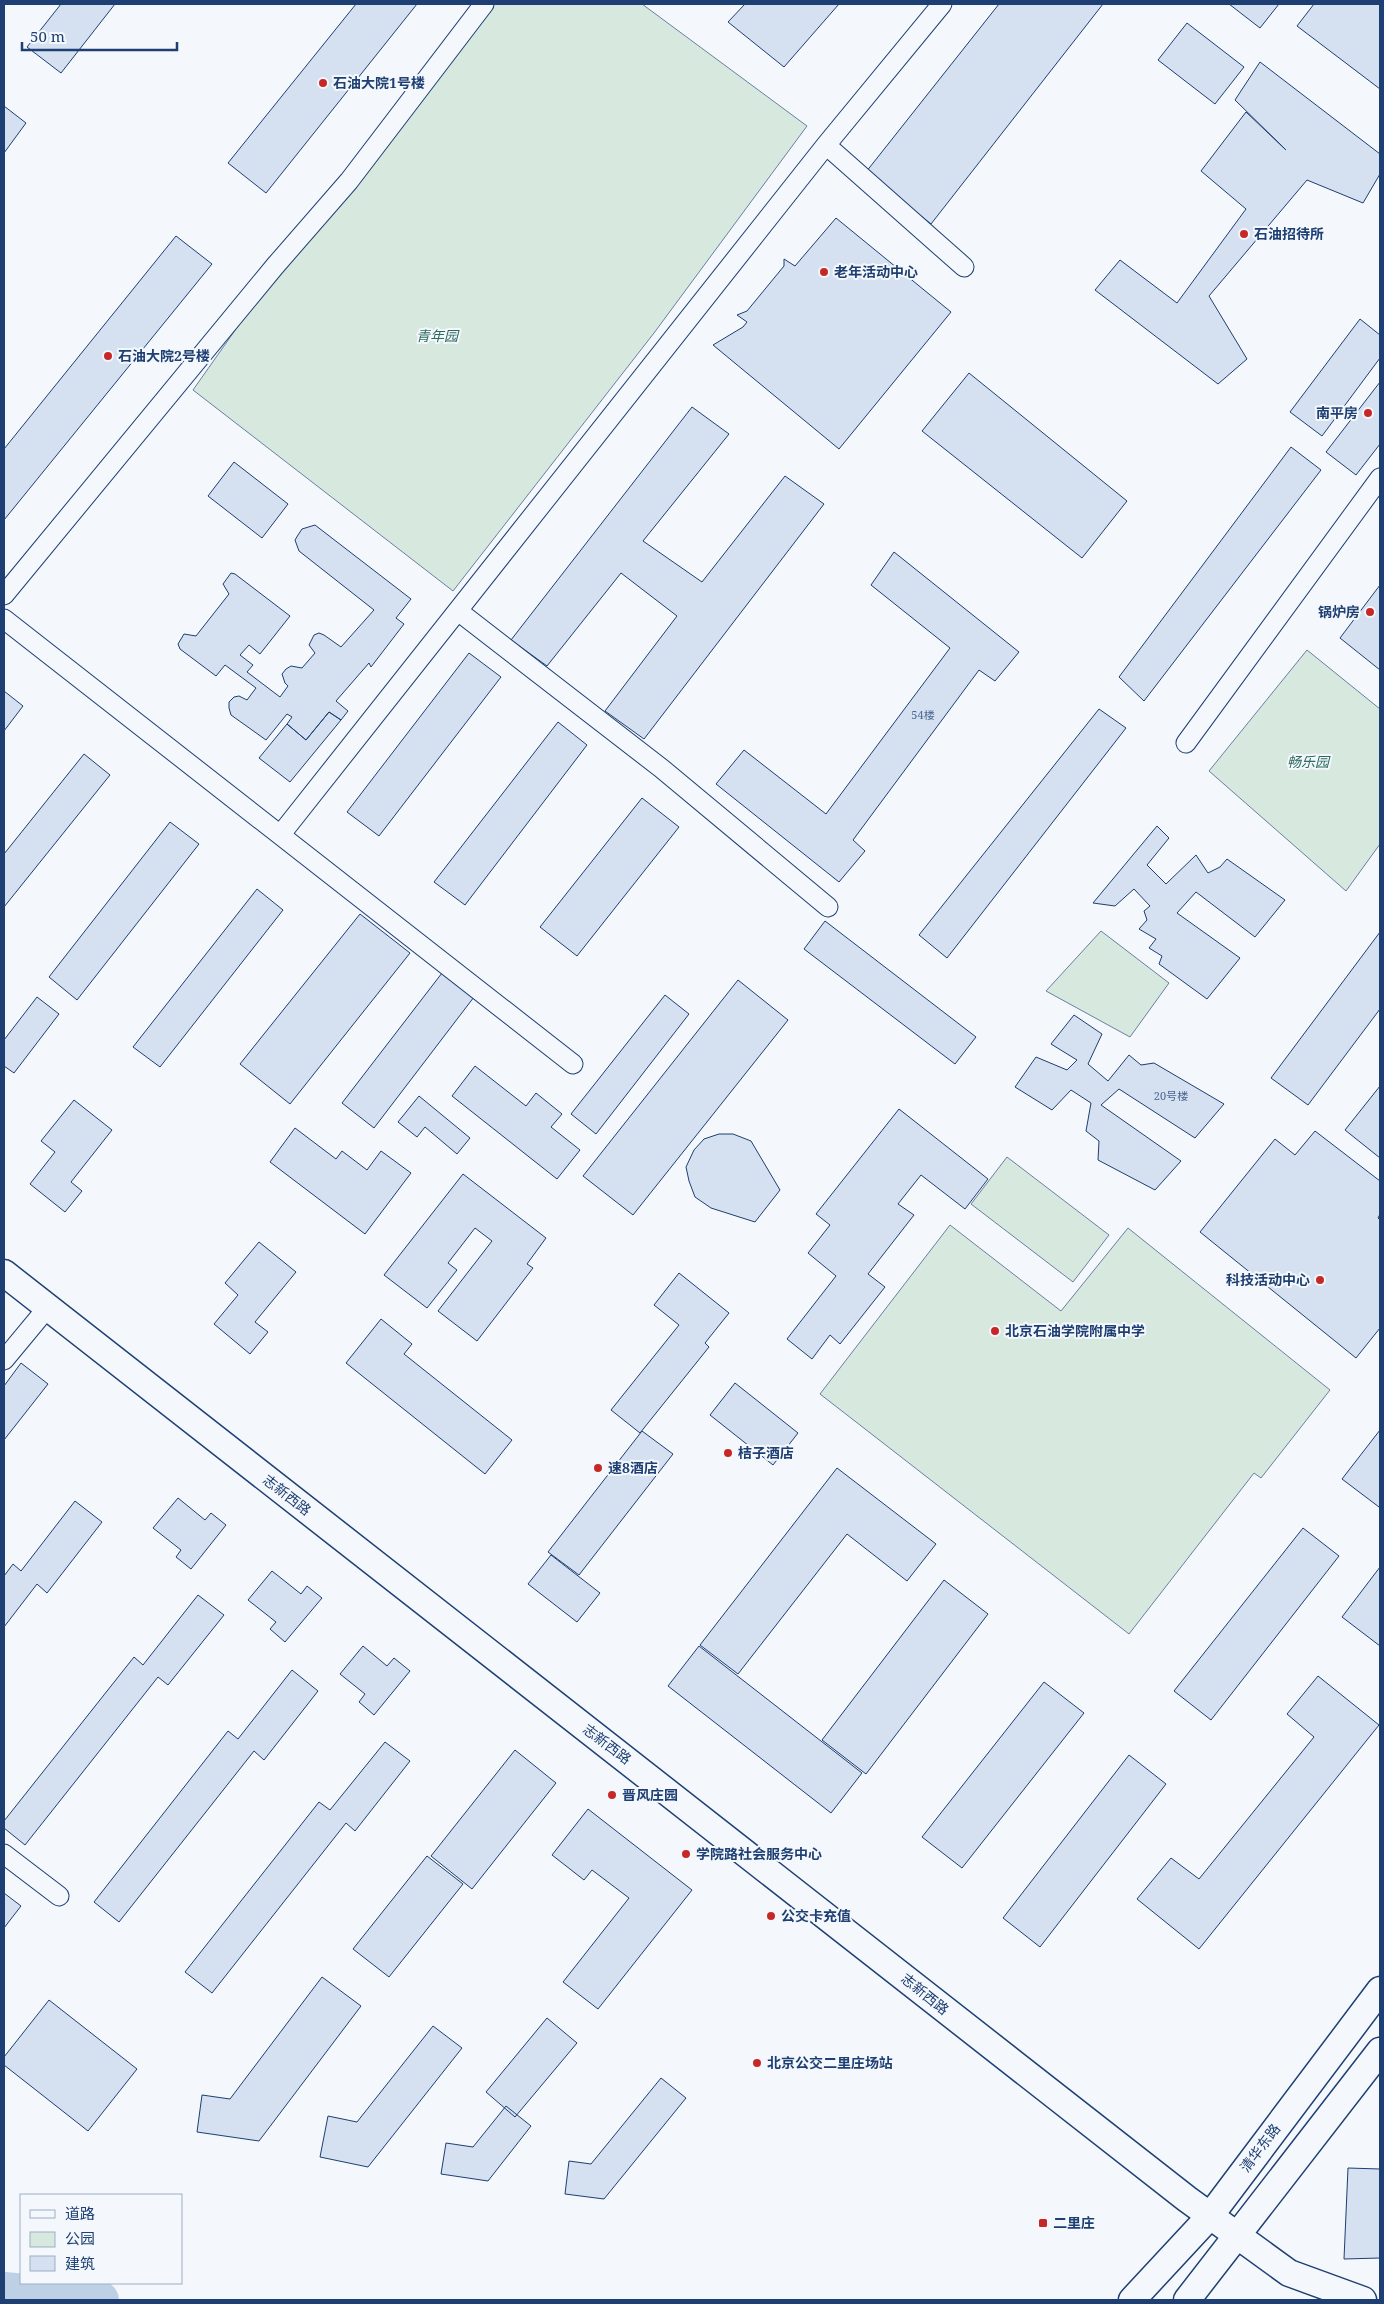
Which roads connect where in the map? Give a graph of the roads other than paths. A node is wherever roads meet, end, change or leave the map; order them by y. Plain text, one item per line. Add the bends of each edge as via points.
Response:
1 (484, 4) edge
2 (942, 4) edge
3 (826, 145) junction
4 (964, 267) dead end
5 (1380, 478) edge
6 (4, 595) edge
7 (458, 611) junction
8 (4, 619) edge
9 (1186, 742) dead end
10 (281, 834) junction
11 (828, 907) dead end
12 (573, 1064) dead end
13 (4, 1273) edge
14 (48, 1306) junction
15 (4, 1360) edge
16 (4, 1854) edge
17 (59, 1896) dead end
18 (1380, 1990) edge
19 (1380, 2051) edge
20 (1210, 2216) junction
21 (1237, 2236) junction
22 (1132, 2300) edge
23 (1187, 2300) edge
24 (1363, 2300) edge

1 - 6 street via 359,168
2 - 3 street
3 - 4 street
3 - 7 street
5 - 9 street
7 - 10 street
7 - 11 street via 661,768
8 - 10 street
10 - 12 street
13 - 14 street, 志新西路
14 - 15 street
14 - 20 street, 志新西路
16 - 17 street
18 - 20 street, 清华东路
19 - 21 street
20 - 21 street, 志新西路
20 - 22 street, 清华东路
21 - 23 street
21 - 24 street, 志新西路 via 1289,2273

